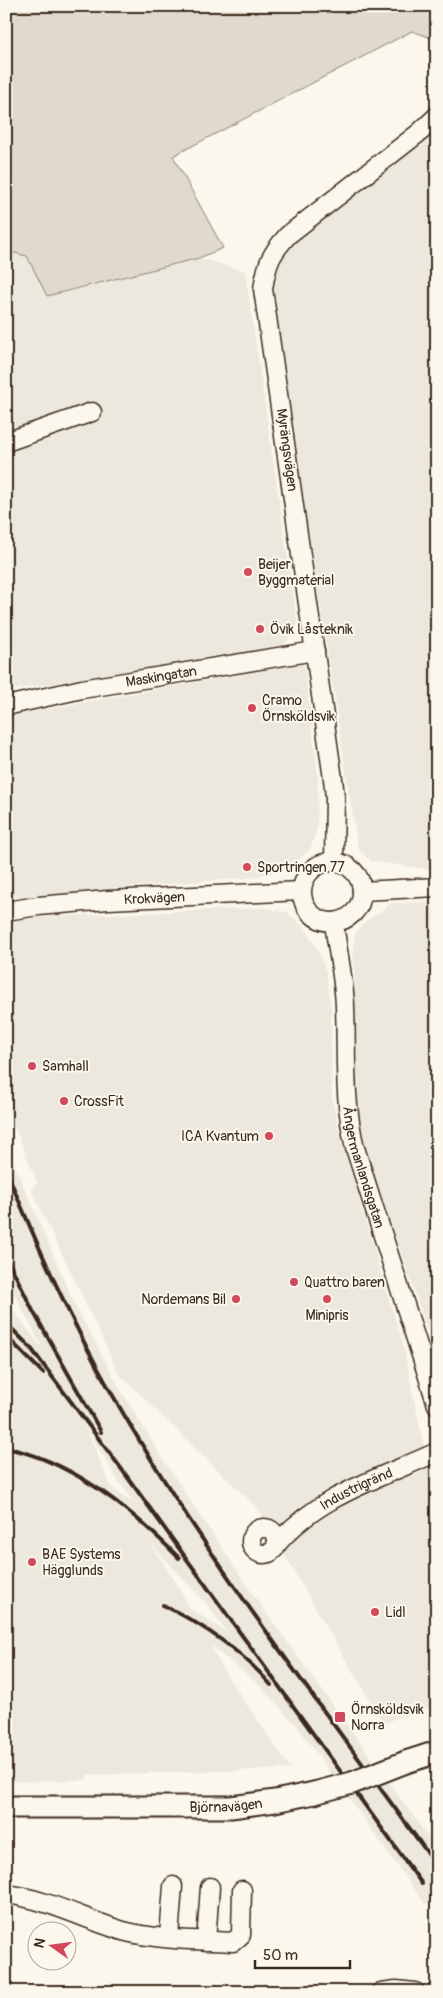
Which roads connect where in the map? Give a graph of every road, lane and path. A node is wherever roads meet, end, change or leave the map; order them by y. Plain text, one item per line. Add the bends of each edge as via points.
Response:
1 (437, 116) edge
2 (92, 412) dead end
3 (6, 442) edge
4 (315, 651) junction
5 (6, 706) edge
6 (334, 862) junction
7 (437, 887) edge
8 (302, 891) junction
9 (362, 891) junction
10 (6, 911) edge
11 (334, 922) junction
12 (437, 1404) edge
13 (437, 1452) edge
14 (278, 1539) dead end
15 (437, 1752) edge
16 (6, 1807) edge
17 (173, 1886) dead end
18 (210, 1888) dead end
19 (242, 1890) dead end
20 (6, 1894) edge
21 (169, 1938) junction
22 (206, 1941) junction
23 (381, 1992) edge
24 (415, 1992) edge

1 - 4 street, Myrängsvägen via 288,236 267,263 264,289 266,318
2 - 3 street
4 - 5 street, Maskingatan via 82,689
4 - 6 street, Myrängsvägen via 334,788
6 - 8 street via 325,862 311,870
6 - 9 street via 352,869 359,878
7 - 9 street
8 - 10 street, Krokvägen via 108,900
8 - 11 street via 304,904 310,912 320,920
9 - 11 street via 354,912 344,920
11 - 12 street, Ångermanlandsgatan via 345,1006 348,1120
13 - 14 street, Industrigränd via 348,1490 323,1504
15 - 16 main road, Björnavägen, bridge via 352,1783 275,1801 231,1807
17 - 21 street
18 - 22 street
19 - 22 street via 241,1935 233,1942
20 - 21 street via 31,1899 123,1931
21 - 22 street
23 - 24 street

